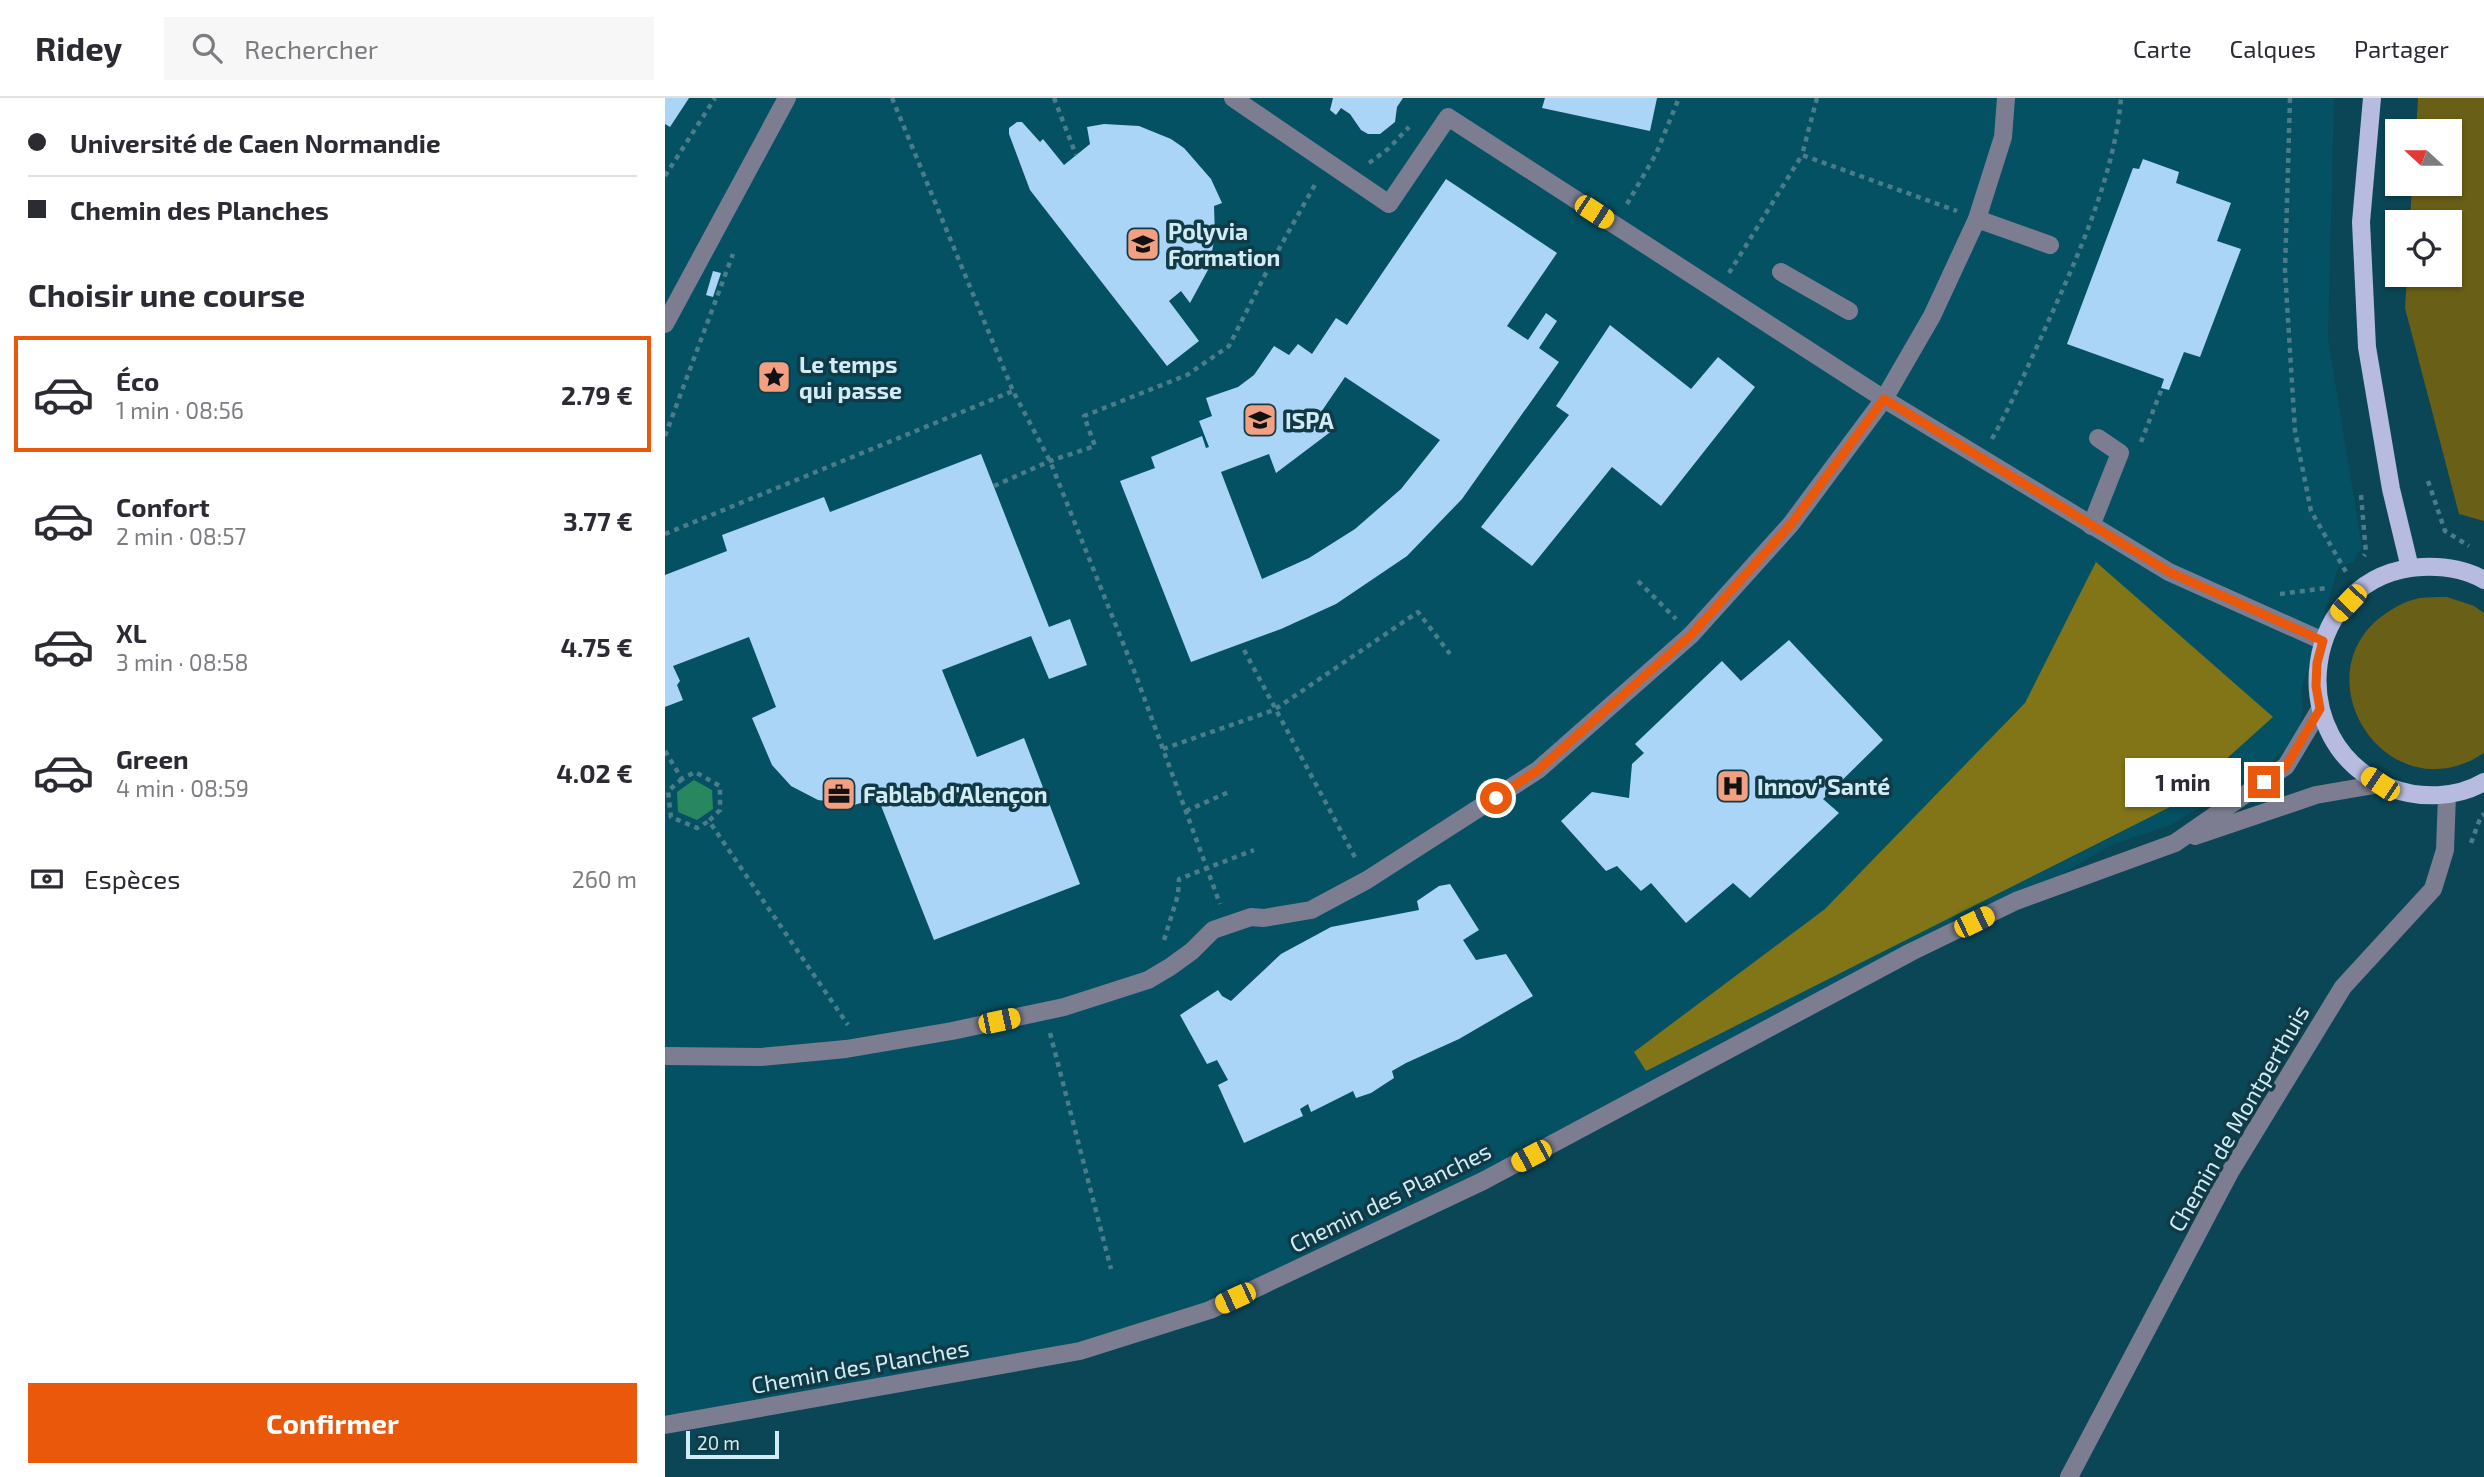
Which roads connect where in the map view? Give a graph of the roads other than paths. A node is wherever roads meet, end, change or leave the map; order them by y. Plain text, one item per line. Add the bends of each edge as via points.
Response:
1 (787, 98) edge
2 (1233, 98) edge
3 (2006, 98) edge
4 (2372, 98) edge
5 (1977, 219) junction
6 (2050, 245) dead end
7 (1781, 272) dead end
8 (1849, 311) dead end
9 (665, 324) edge
10 (1884, 399) junction
11 (2098, 438) dead end
12 (2091, 526) junction
13 (2410, 568) junction
14 (2484, 580) edge
15 (2323, 641) junction
16 (2320, 709) junction
17 (2484, 782) edge
18 (2380, 784) junction
19 (2447, 795) junction
20 (2175, 843) junction
21 (665, 1056) edge
22 (665, 1425) edge
23 (2069, 1477) edge

1 - 9 street
2 - 10 street via 1389,204 1448,117
3 - 5 street via 2003,137
4 - 13 main road via 2361,222 2367,347 2391,489
5 - 6 street
5 - 10 street via 1932,316
7 - 8 street
10 - 12 street
10 - 21 street via 1791,524 1691,635 1538,770 1367,880 1311,910 1251,917 1213,930 1192,951 1148,980 1046,1010 846,1049 761,1057
11 - 12 street via 2120,453
12 - 15 street via 2169,572
13 - 14 main road via 2442,566
13 - 15 main road via 2382,576 2358,592 2337,614
15 - 16 main road via 2317,663
16 - 18 main road via 2332,740 2353,765
16 - 20 street, Chemin des Planches via 2286,766
17 - 19 main road
18 - 19 main road via 2424,796
18 - 20 street via 2316,795
19 - 23 street, Chemin de Montperthuis via 2445,850 2433,889 2343,988 2230,1172
20 - 22 street, Chemin des Planches via 2016,901 1911,952 1483,1181 1210,1310 1080,1351

